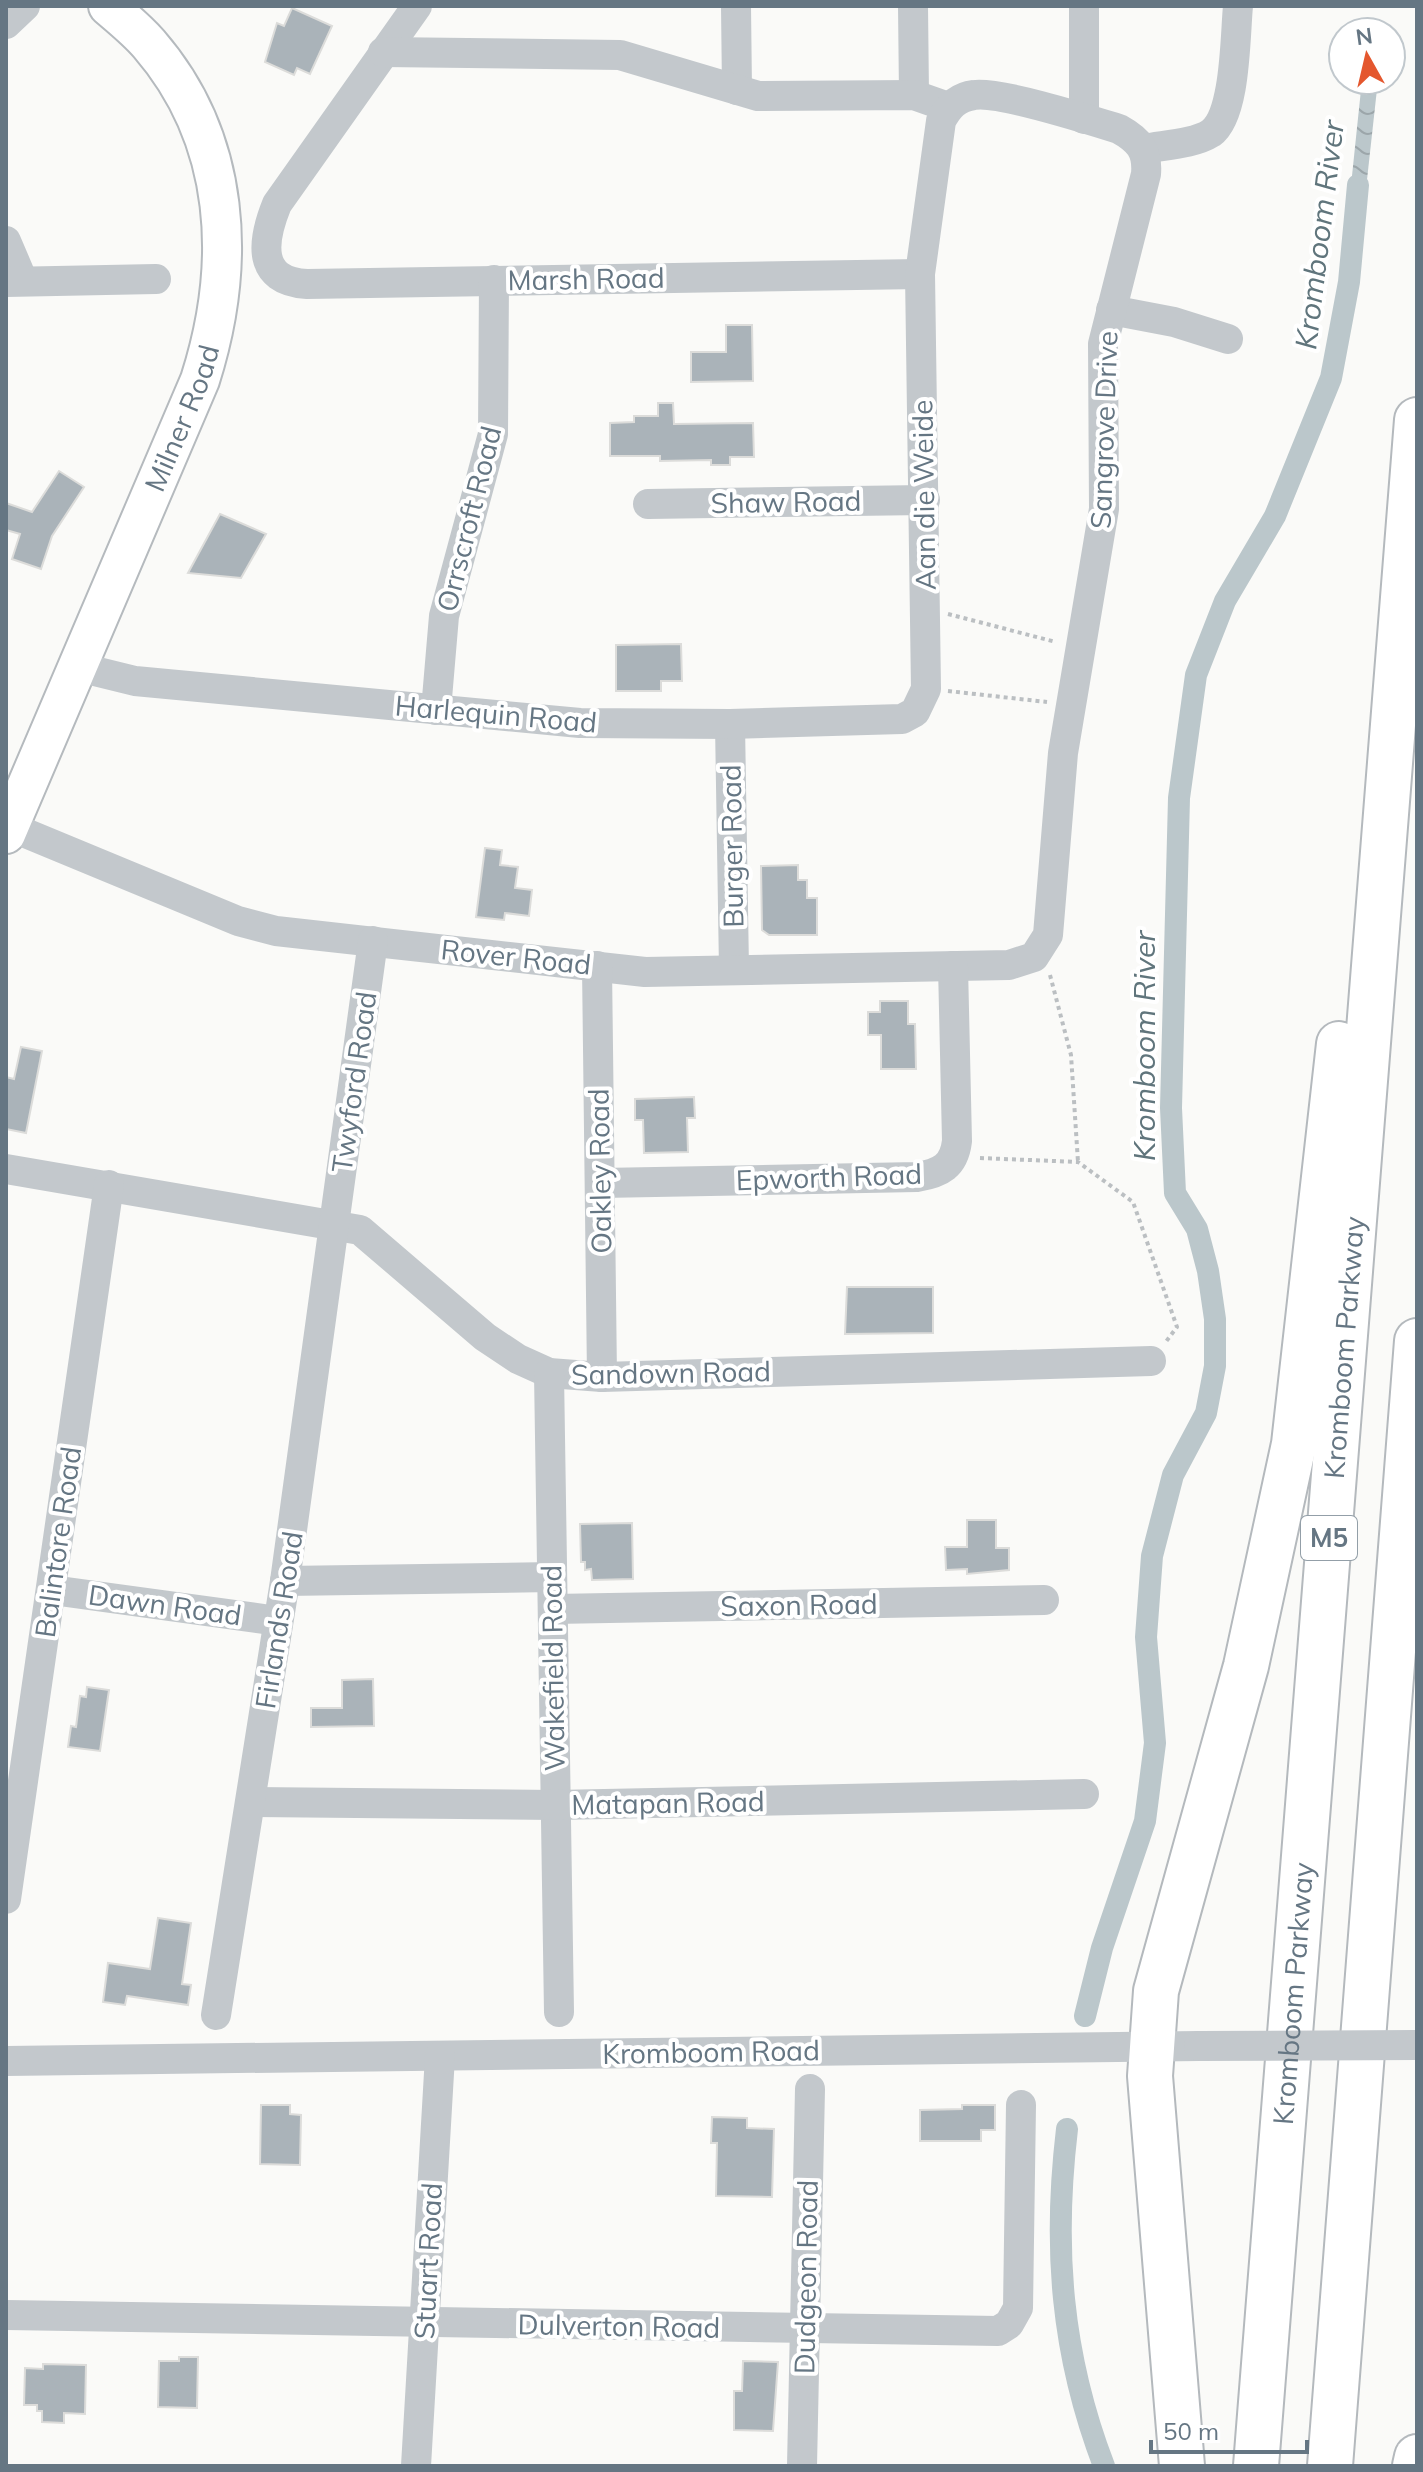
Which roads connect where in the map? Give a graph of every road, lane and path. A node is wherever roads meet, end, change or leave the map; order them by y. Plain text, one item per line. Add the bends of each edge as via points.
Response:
1 (25, 6) edge
2 (108, 6) edge
3 (417, 6) edge
4 (736, 6) edge
5 (913, 6) edge
6 (1084, 6) edge
7 (1238, 6) edge
8 (6, 24) edge
9 (383, 52) junction
10 (737, 90) junction
11 (914, 95) junction
12 (948, 107) junction
13 (1084, 119) junction
14 (1144, 149) junction
15 (6, 241) edge
16 (920, 274) junction
17 (156, 279) dead end
18 (494, 280) junction
19 (15, 282) edge
20 (1111, 310) junction
21 (1228, 339) dead end
22 (1417, 420) edge
23 (925, 500) junction
24 (648, 504) dead end
25 (925, 608) junction
26 (1402, 609) junction
27 (1081, 648) junction
28 (78, 667) junction
29 (920, 700) junction
30 (1071, 705) junction
31 (436, 710) junction
32 (730, 724) junction
33 (7, 828) edge
34 (373, 941) junction
35 (1043, 948) junction
36 (597, 966) junction
37 (953, 966) junction
38 (734, 969) junction
39 (955, 1156) junction
40 (1078, 1162) junction
41 (6, 1169) edge
42 (601, 1183) junction
43 (109, 1185) junction
44 (335, 1223) junction
45 (1417, 1341) edge
46 (1151, 1361) joint
47 (549, 1373) junction
48 (602, 1377) junction
49 (552, 1577) junction
50 (285, 1581) junction
51 (52, 1590) junction
52 (1044, 1600) dead end
53 (553, 1609) junction
54 (278, 1621) junction
55 (1084, 1794) dead end
56 (251, 1802) junction
57 (555, 1805) junction
58 (6, 1899) edge
59 (559, 2012) dead end
60 (216, 2015) dead end
61 (1417, 2045) edge
62 (1133, 2047) junction
63 (440, 2056) junction
64 (6, 2061) edge
65 (810, 2089) dead end
66 (1021, 2105) dead end
67 (6, 2315) edge
68 (424, 2322) junction
69 (805, 2330) junction
70 (1417, 2457) edge
71 (416, 2466) edge
72 (802, 2466) edge
73 (1182, 2466) edge
74 (1256, 2466) edge
75 (1330, 2466) edge
76 (1415, 2466) edge

1 - 8 street
2 - 28 main road, Milner Road via 162,60 197,123 216,184 223,277 216,327 200,380
3 - 9 street
4 - 10 street
5 - 11 street
6 - 13 street
7 - 14 street via 1229,92 1220,123 1197,138
9 - 10 street via 620,55
9 - 18 street, Marsh Road via 288,184 270,222 267,256 276,277 289,283
10 - 11 street via 775,97
11 - 12 street
12 - 13 street via 973,95 988,95
12 - 16 street via 938,134
13 - 14 street via 1119,129
14 - 20 street, Sangrove Drive via 1146,174
15 - 19 street
16 - 18 street, Marsh Road
16 - 23 street, Aan die Weide
17 - 19 street
18 - 31 street, Orrscroft Road via 493,434 444,616
20 - 21 street
20 - 27 street, Sangrove Drive via 1102,365 1104,509
22 - 26 highway, Kromboom Parkway / M5
23 - 24 street, Shaw Road
23 - 25 street, Aan die Weide
25 - 27 path
25 - 29 street, Aan die Weide
26 - 62 highway via 1389,629 1381,662 1294,1444 1246,1666 1156,1991
26 - 74 highway, Kromboom Parkway / M5
27 - 30 street, Sangrove Drive
28 - 31 street, Harlequin Road via 135,681
28 - 33 main road, Milner Road
29 - 30 path
29 - 32 street, Harlequin Road via 902,719
30 - 35 street, Sangrove Drive
31 - 32 street, Harlequin Road via 580,723
32 - 38 street, Burger Road
33 - 34 street, Rover Road via 255,928
34 - 36 street, Rover Road
34 - 44 street, Twyford Road
35 - 37 street, Rover Road via 1034,957 1009,965
35 - 40 path via 1071,1055
36 - 38 street, Rover Road via 645,972
36 - 42 street, Oakley Road
37 - 38 street, Rover Road
37 - 39 street, Epworth Road
39 - 40 path
39 - 42 street, Epworth Road via 947,1168 917,1177
40 - 46 path via 1133,1202 1177,1327
41 - 43 street, Sandown Road
42 - 48 street, Oakley Road
43 - 44 street, Sandown Road
43 - 51 street, Balintore Road
44 - 47 street, Sandown Road via 370,1235 502,1350
44 - 50 street, Firlands Road
45 - 75 highway
46 - 48 street, Sandown Road
47 - 48 street, Sandown Road
47 - 49 street, Wakefield Road
49 - 50 street
49 - 53 street, Wakefield Road
50 - 54 street, Firlands Road
51 - 54 street, Dawn Road
51 - 58 street, Balintore Road
52 - 53 street, Saxon Road
53 - 57 street, Wakefield Road
54 - 56 street, Firlands Road
55 - 57 street, Matapan Road
56 - 57 street, Matapan Road
56 - 60 street, Firlands Road
57 - 59 street, Wakefield Road
61 - 62 street, Kromboom Road, bridge
62 - 63 street, Kromboom Road
62 - 73 highway via 1150,2076
63 - 64 street, Kromboom Road
63 - 68 street, Stuart Road
65 - 69 street, Dudgeon Road
66 - 69 street, Dulverton Road via 1018,2308 1009,2324 992,2333
67 - 68 street, Dulverton Road
68 - 69 street, Dulverton Road
68 - 71 street, Stuart Road
69 - 72 street, Dudgeon Road
70 - 76 highway

